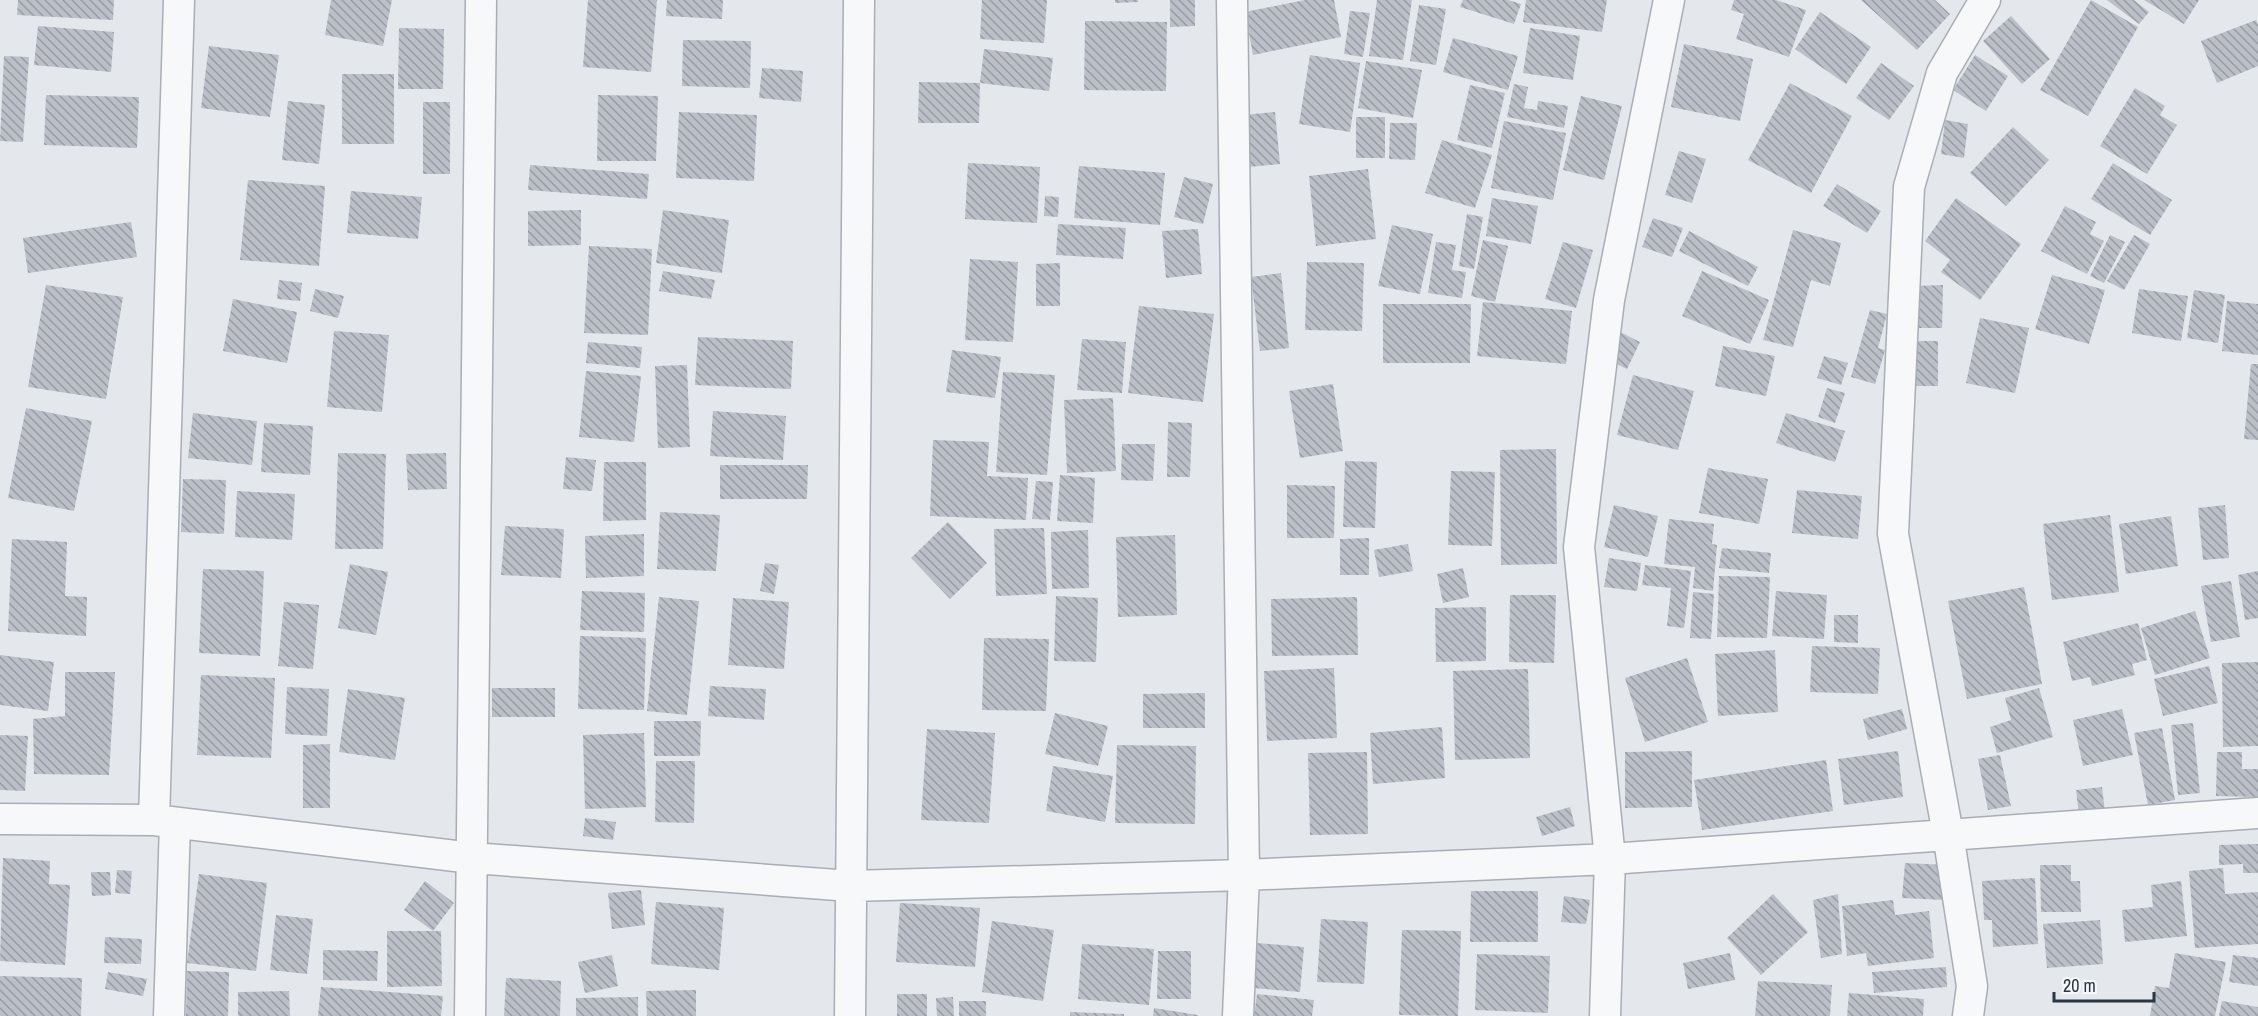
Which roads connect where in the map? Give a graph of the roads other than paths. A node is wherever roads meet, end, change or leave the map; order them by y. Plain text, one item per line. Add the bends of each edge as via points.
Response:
1 (179, 0) edge
2 (481, 0) edge
3 (859, 0) edge
4 (1233, 0) edge
5 (1669, 0) edge
6 (1984, 0) edge
7 (2258, 813) edge
8 (0, 819) edge
9 (164, 822) junction
10 (1948, 834) junction
11 (472, 858) junction
12 (1610, 859) junction
13 (1244, 875) junction
14 (851, 886) junction
15 (168, 1016) edge
16 (470, 1016) edge
17 (850, 1016) edge
18 (1238, 1016) edge
19 (1605, 1016) edge
20 (1968, 1016) edge

1 - 9 street
2 - 11 street
3 - 14 street
4 - 13 street
5 - 12 street via 1609,300 1579,547
6 - 10 street via 1942,73 1909,187 1894,510 1893,534
7 - 10 street
8 - 9 street
9 - 11 street
9 - 15 street
10 - 12 street
10 - 20 street via 1972,986
11 - 14 street
11 - 16 street
12 - 13 street
12 - 19 street
13 - 14 street
13 - 18 street
14 - 17 street

